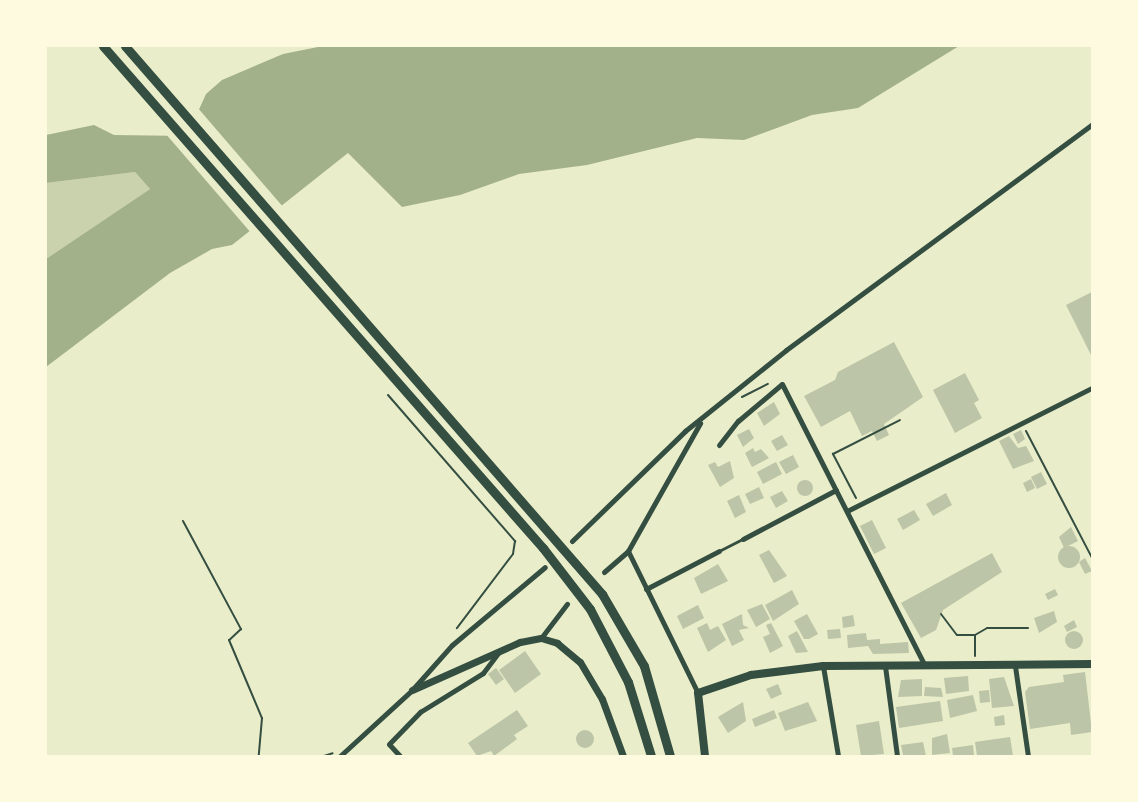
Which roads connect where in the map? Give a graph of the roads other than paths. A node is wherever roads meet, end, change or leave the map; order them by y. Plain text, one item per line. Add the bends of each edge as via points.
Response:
1 (103, 46) edge
2 (125, 46) edge
3 (1093, 124) edge
4 (1093, 388) edge
5 (701, 422) junction
6 (719, 445) dead end
7 (836, 490) junction
8 (847, 511) junction
9 (743, 538) joint
10 (572, 541) dead end
11 (628, 551) junction
12 (719, 551) joint
13 (545, 567) dead end
14 (604, 572) dead end
15 (646, 589) junction
16 (567, 604) dead end
17 (541, 638) junction
18 (500, 651) junction
19 (1093, 664) edge
20 (823, 666) junction
21 (885, 666) junction
22 (925, 666) junction
23 (1015, 666) junction
24 (412, 690) junction
25 (698, 693) junction
26 (340, 757) edge
27 (400, 757) edge
28 (623, 757) edge
29 (651, 757) edge
30 (670, 757) edge
31 (705, 757) edge
32 (838, 757) edge
33 (897, 757) edge
34 (1028, 757) edge

1 - 29 highway via 544,548 590,609 628,682
2 - 30 highway via 602,594 644,666
3 - 5 street via 927,242
4 - 8 street
5 - 10 street via 685,431
5 - 11 street
6 - 7 street via 738,421 782,384
7 - 8 street
7 - 9 street
8 - 22 street
9 - 12 lane
11 - 14 street
11 - 15 street
12 - 15 street
13 - 24 street via 452,645
15 - 25 street
16 - 17 street
17 - 18 street
17 - 28 street via 569,651 586,671 602,699
18 - 24 street
18 - 27 street via 483,673 420,712 389,744
19 - 23 main road
20 - 21 main road
20 - 25 main road via 751,675
20 - 32 street
21 - 22 main road
21 - 33 street
22 - 23 main road
23 - 34 street
24 - 26 street
25 - 31 main road

